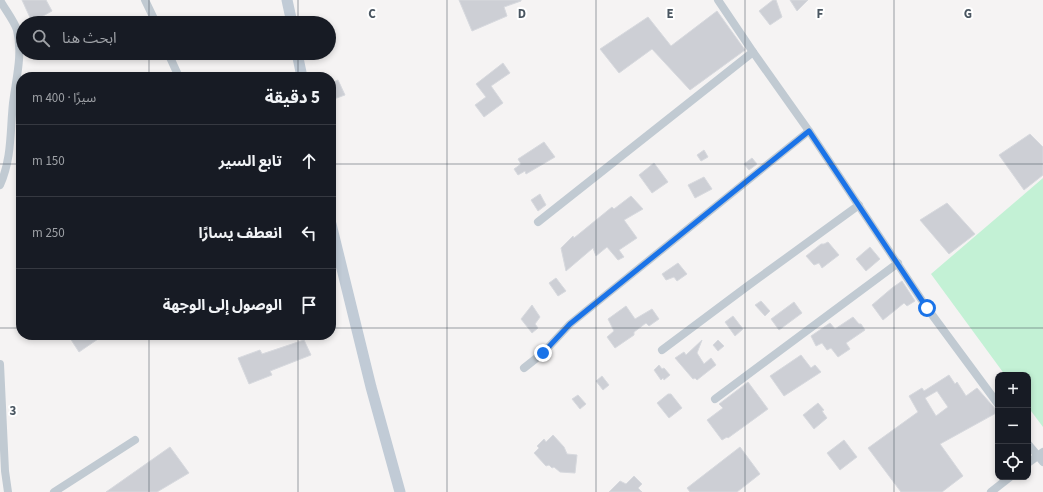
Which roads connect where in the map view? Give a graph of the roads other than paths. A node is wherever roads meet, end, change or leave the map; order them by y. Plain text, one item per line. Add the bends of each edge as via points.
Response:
1 (0, 0) edge
2 (145, 0) edge
3 (287, 0) edge
4 (718, 0) edge
5 (153, 16) edge
6 (290, 16) edge
7 (16, 26) edge
8 (753, 52) junction
9 (19, 60) edge
10 (171, 60) edge
11 (298, 60) edge
12 (17, 72) edge
13 (177, 72) edge
14 (301, 72) edge
15 (16, 83) edge
16 (809, 131) junction
17 (0, 185) edge
18 (859, 205) junction
19 (538, 222) dead end
20 (336, 244) edge
21 (898, 263) junction
22 (662, 350) dead end
23 (0, 364) edge
24 (524, 368) dead end
25 (715, 399) dead end
26 (995, 400) edge
27 (135, 440) dead end
28 (1031, 447) edge
29 (1041, 457) edge
30 (1031, 462) edge
31 (1006, 480) edge
32 (8, 492) edge
33 (54, 492) edge
34 (400, 492) edge
35 (991, 492) edge

1 - 7 street
2 - 5 street
3 - 6 street
4 - 8 street
8 - 16 street
8 - 19 street
9 - 12 street
10 - 13 street
11 - 14 street
15 - 17 street via 10,152
16 - 18 street
16 - 24 street via 570,324 543,353
18 - 21 street
18 - 22 street
20 - 34 street
21 - 25 street
21 - 26 street via 927,308
23 - 32 street
27 - 33 street
28 - 29 street
29 - 30 street
31 - 35 street

